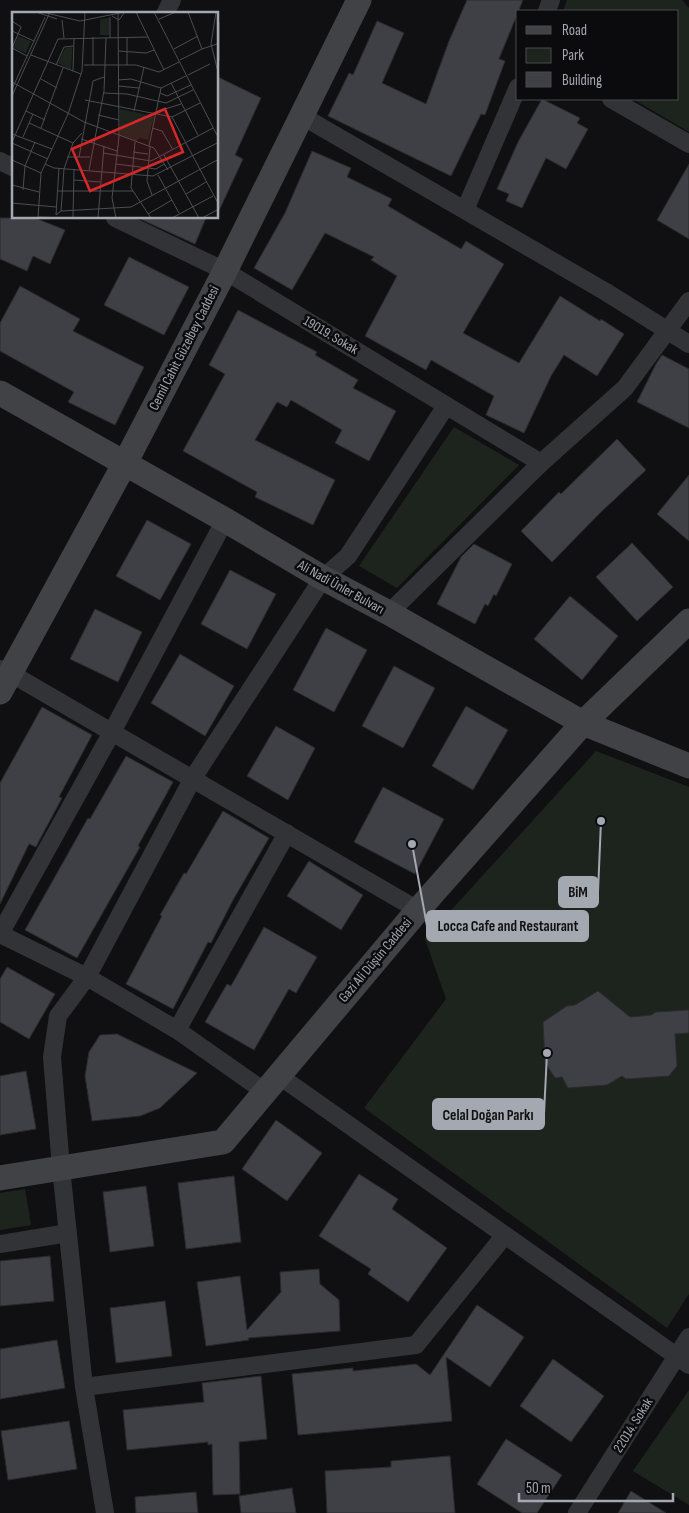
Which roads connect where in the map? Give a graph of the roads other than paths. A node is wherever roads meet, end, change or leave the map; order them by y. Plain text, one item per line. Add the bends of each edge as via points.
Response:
1 (172, 0) edge
2 (359, 0) edge
3 (166, 12) edge
4 (516, 92) edge
5 (613, 100) edge
6 (302, 116) junction
7 (689, 144) edge
8 (0, 161) edge
9 (12, 167) edge
10 (465, 210) junction
11 (117, 219) edge
12 (225, 271) junction
13 (689, 300) edge
14 (667, 330) junction
15 (689, 344) edge
16 (0, 393) edge
17 (446, 406) junction
18 (125, 463) junction
19 (541, 463) junction
20 (225, 520) junction
21 (323, 578) junction
22 (389, 613) junction
23 (689, 621) edge
24 (3, 678) edge
25 (583, 723) junction
26 (112, 732) junction
27 (689, 766) edge
28 (193, 778) junction
29 (288, 833) junction
30 (418, 910) junction
31 (87, 977) junction
32 (177, 1030) junction
33 (271, 1083) junction
34 (61, 1168) junction
35 (0, 1178) edge
36 (68, 1233) junction
37 (505, 1235) junction
38 (0, 1244) edge
39 (689, 1337) edge
40 (683, 1361) edge
41 (84, 1387) junction
42 (105, 1513) edge
43 (578, 1513) edge

1 - 3 street
2 - 6 street, Cemil Cahit Güzelbey Caddesi
4 - 10 street
5 - 7 street
6 - 10 street
6 - 12 street, Cemil Cahit Güzelbey Caddesi
8 - 9 street
10 - 14 street
11 - 12 street, 19019. Sokak
12 - 17 street, 19019. Sokak
12 - 18 street, Cemil Cahit Güzelbey Caddesi
13 - 14 street
14 - 15 street
14 - 19 street via 625,388
16 - 18 street, Ali Nadi Ünler Bulvarı
17 - 19 street, 19019. Sokak
17 - 21 street via 348,556
18 - 20 street, Ali Nadi Ünler Bulvarı
18 - 24 street, Cemil Cahit Güzelbey Caddesi
19 - 22 street
20 - 21 street, Ali Nadi Ünler Bulvarı
20 - 26 street
21 - 22 street, Ali Nadi Ünler Bulvarı
21 - 28 street
22 - 25 street, Ali Nadi Ünler Bulvarı
23 - 25 street, Gazi Ali Düşün Caddesi
24 - 26 street
25 - 27 street, Ali Nadi Ünler Bulvarı
25 - 30 street, Gazi Ali Düşün Caddesi
26 - 28 street
26 - 31 street via 0,934
28 - 29 street
28 - 31 street
29 - 30 street
29 - 32 street
30 - 33 street, Gazi Ali Düşün Caddesi
31 - 32 street
31 - 34 street via 58,1016 52,1057
32 - 33 street
33 - 34 street, Gazi Ali Düşün Caddesi via 223,1142
33 - 37 street
34 - 35 street, Gazi Ali Düşün Caddesi
34 - 36 street
36 - 38 street
36 - 41 street
37 - 40 street
37 - 41 street via 416,1345
39 - 40 street, 22014. Sokak
40 - 43 street, 22014. Sokak
41 - 42 street

